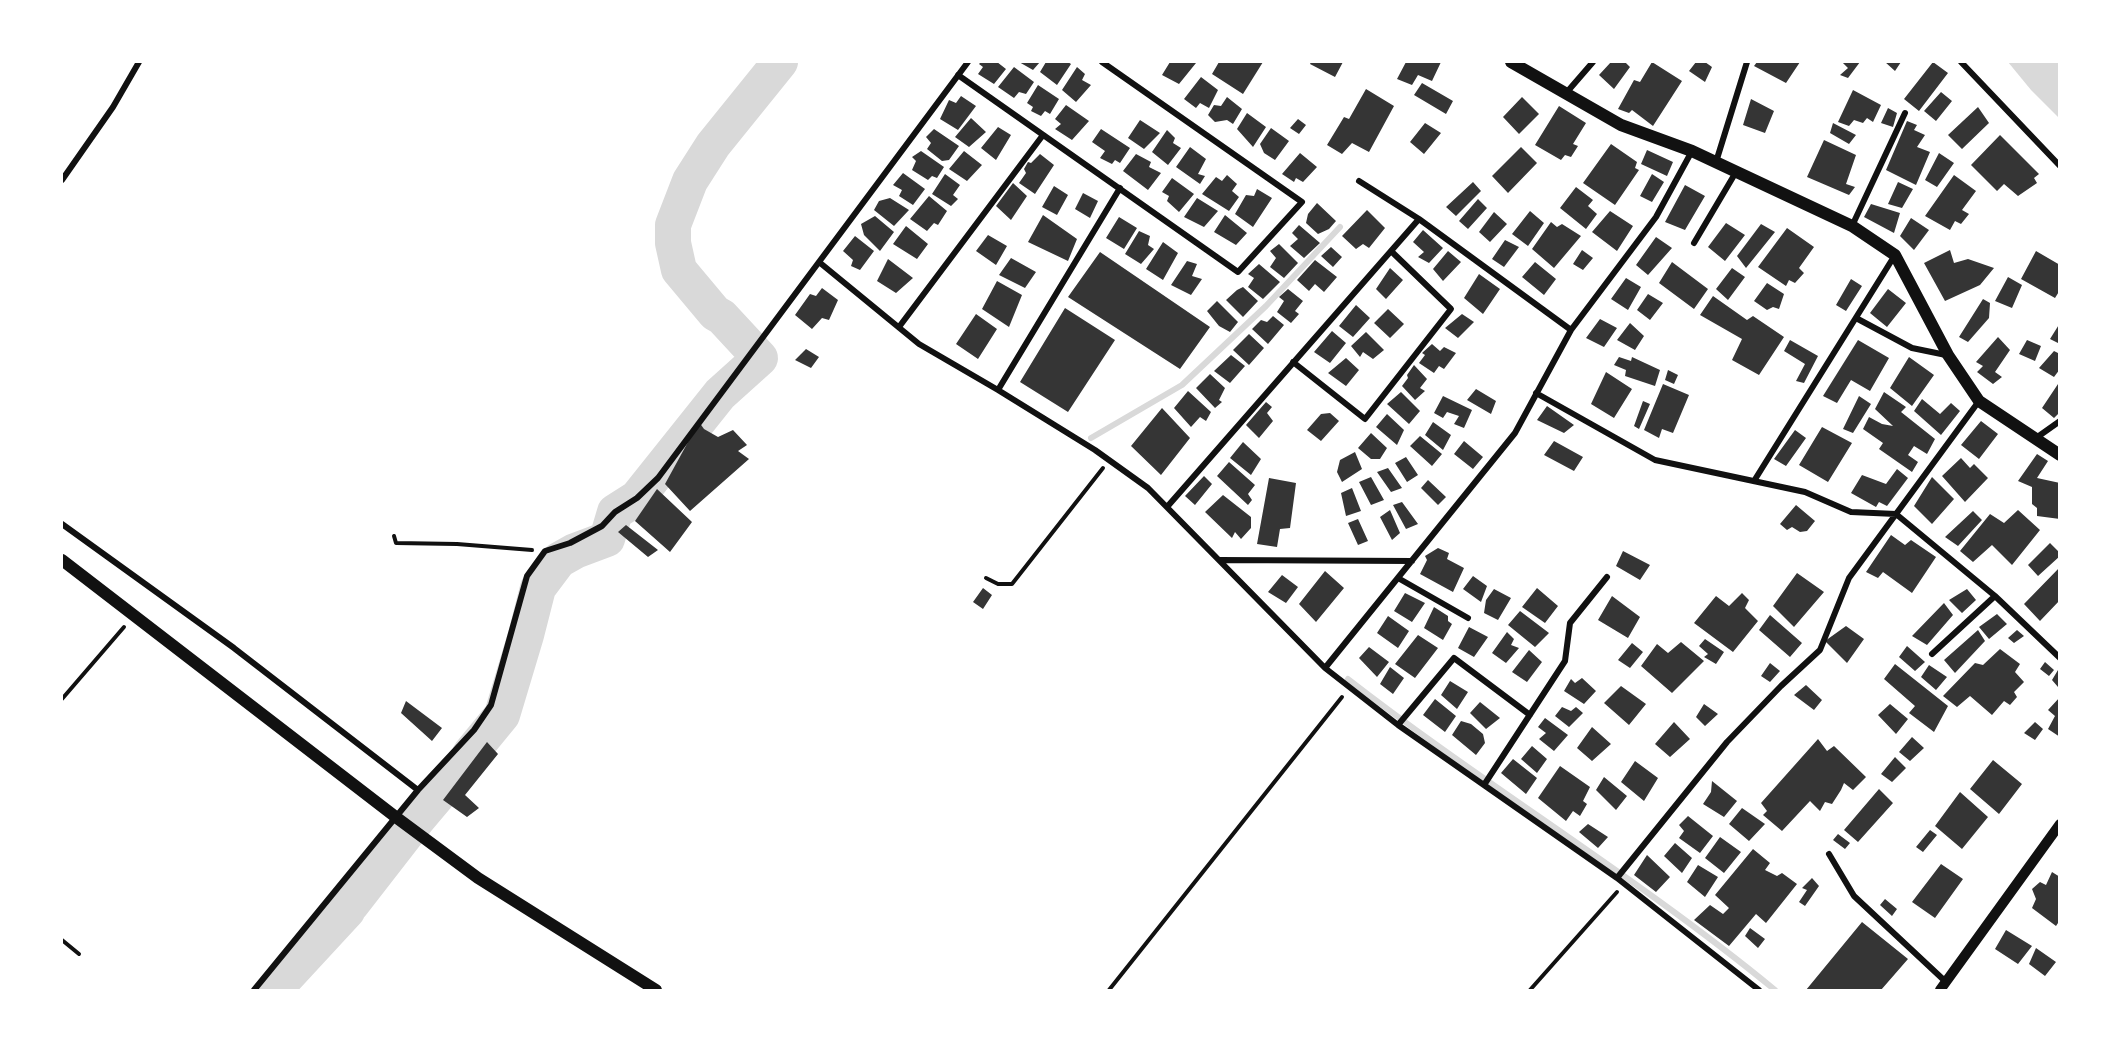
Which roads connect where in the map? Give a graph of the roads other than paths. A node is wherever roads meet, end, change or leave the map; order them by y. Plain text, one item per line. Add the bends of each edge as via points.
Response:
1 (140, 62) edge
2 (968, 62) edge
3 (1102, 62) edge
4 (1514, 62) edge
5 (1593, 62) edge
6 (1747, 62) edge
7 (1961, 62) edge
8 (958, 75) junction
9 (1567, 92) junction
10 (1905, 113) dead end
11 (1043, 135) junction
12 (1692, 151) junction
13 (1716, 163) junction
14 (2060, 166) edge
15 (1736, 172) junction
16 (62, 180) edge
17 (1359, 181) dead end
18 (1120, 188) junction
19 (1419, 219) junction
20 (1852, 226) junction
21 (1694, 243) dead end
22 (1391, 251) junction
23 (1895, 255) junction
24 (819, 262) junction
25 (1856, 318) junction
26 (899, 327) junction
27 (1572, 330) junction
28 (1948, 355) junction
29 (1293, 362) junction
30 (998, 390) junction
31 (1536, 393) junction
32 (1980, 400) junction
33 (2060, 421) edge
34 (2035, 438) junction
35 (2060, 454) edge
36 (1754, 481) junction
37 (1167, 507) junction
38 (1896, 514) junction
39 (62, 524) edge
40 (62, 560) edge
41 (1220, 560) junction
42 (1412, 561) junction
43 (1398, 578) junction
44 (1607, 578) dead end
45 (1995, 596) junction
46 (1468, 618) dead end
47 (1932, 654) dead end
48 (2060, 658) edge
49 (1325, 668) junction
50 (1530, 715) junction
51 (1398, 725) junction
52 (1484, 784) junction
53 (418, 790) junction
54 (397, 818) junction
55 (2060, 824) edge
56 (1829, 854) dead end
57 (1617, 878) junction
58 (1943, 986) edge
59 (254, 990) edge
60 (656, 990) edge
61 (1759, 990) edge

1 - 16 street
2 - 8 street
3 - 18 street via 1302,202 1238,272
4 - 9 main road
5 - 9 street
6 - 13 street
7 - 14 street
8 - 11 street
8 - 24 street
9 - 12 main road via 1621,125
10 - 20 street
11 - 18 street
11 - 26 street
12 - 13 main road
12 - 27 street via 1656,217
13 - 15 main road
15 - 20 main road
15 - 21 street
17 - 19 street
18 - 30 street
19 - 22 street
19 - 27 street
20 - 23 main road
22 - 29 street
22 - 29 street via 1451,309 1365,419
23 - 25 street
23 - 28 main road
24 - 26 street
24 - 53 street via 658,478 602,526 545,551 527,576 491,705 474,730
25 - 28 street via 1912,348
25 - 36 street
26 - 30 street via 920,344
27 - 31 street
28 - 32 main road
29 - 37 street
30 - 37 street via 1109,460
31 - 36 street via 1655,460
31 - 42 street via 1515,433
32 - 34 main road
32 - 38 street
33 - 34 street
34 - 35 main road
36 - 38 street via 1805,492 1851,512
37 - 41 street
38 - 45 street
38 - 57 street via 1850,578 1820,650 1727,742
39 - 53 street via 234,648
40 - 54 main road
41 - 42 street
41 - 49 street
42 - 43 street
43 - 46 street
43 - 49 street
44 - 50 street via 1570,623 1565,661
45 - 47 street
45 - 48 street
49 - 51 street
50 - 51 street via 1454,658
50 - 52 street
51 - 52 street
52 - 57 street
53 - 54 street
54 - 59 street
54 - 60 main road via 478,878
55 - 58 street
56 - 58 street via 1854,896
57 - 61 street

